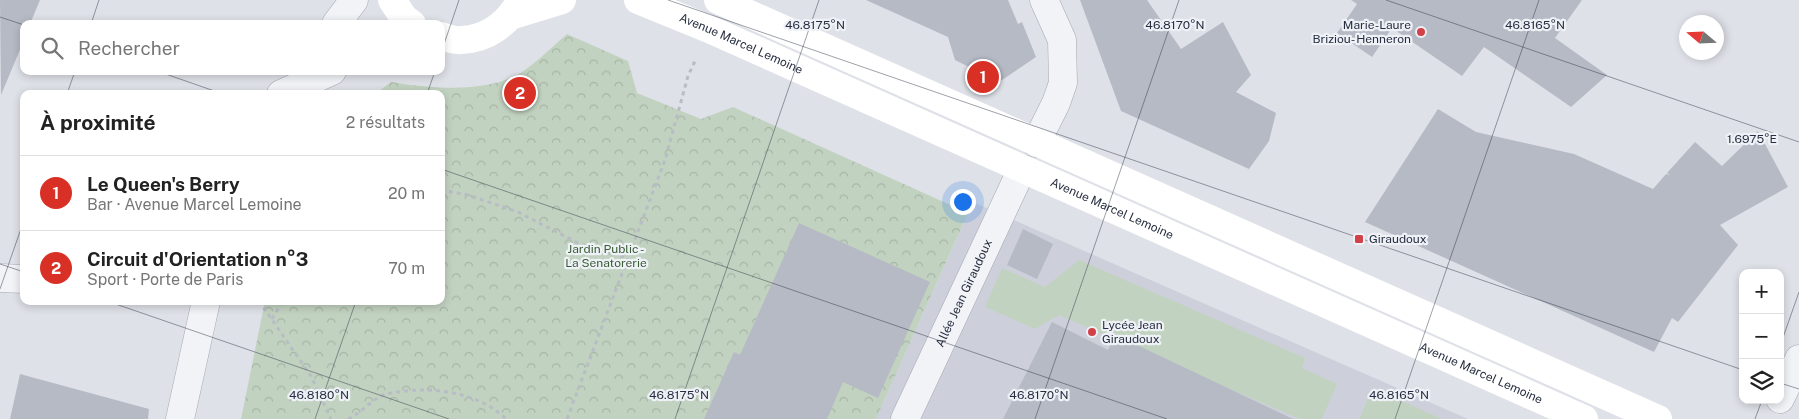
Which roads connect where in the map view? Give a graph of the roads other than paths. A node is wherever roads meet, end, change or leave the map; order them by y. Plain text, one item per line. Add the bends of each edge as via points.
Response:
1 (354, 0) edge
2 (392, 0) edge
3 (562, 0) edge
4 (638, 0) edge
5 (718, 0) edge
6 (1044, 0) edge
7 (517, 7) edge
8 (339, 20) edge
9 (407, 20) edge
10 (445, 37) edge
11 (295, 75) edge
12 (323, 75) edge
13 (284, 90) edge
14 (290, 90) edge
15 (1036, 142) junction
16 (1022, 169) junction
17 (0, 278) edge
18 (20, 279) edge
19 (205, 305) edge
20 (1799, 359) edge
21 (1784, 391) edge
22 (1778, 404) edge
23 (180, 419) edge
24 (905, 419) edge
25 (1584, 419) edge
26 (1658, 419) edge
27 (1771, 419) edge

1 - 8 street
2 - 9 main road
3 - 7 main road
4 - 16 main road, Avenue Marcel Lemoine
5 - 15 main road
6 - 15 street via 1062,40 1063,83
7 - 10 main road via 497,28 479,37 459,41
11 - 13 street
12 - 14 street
15 - 26 main road
16 - 24 street, Allée Jean Giraudoux
16 - 25 main road, Avenue Marcel Lemoine
17 - 18 street
19 - 23 street
20 - 21 street
22 - 27 street

